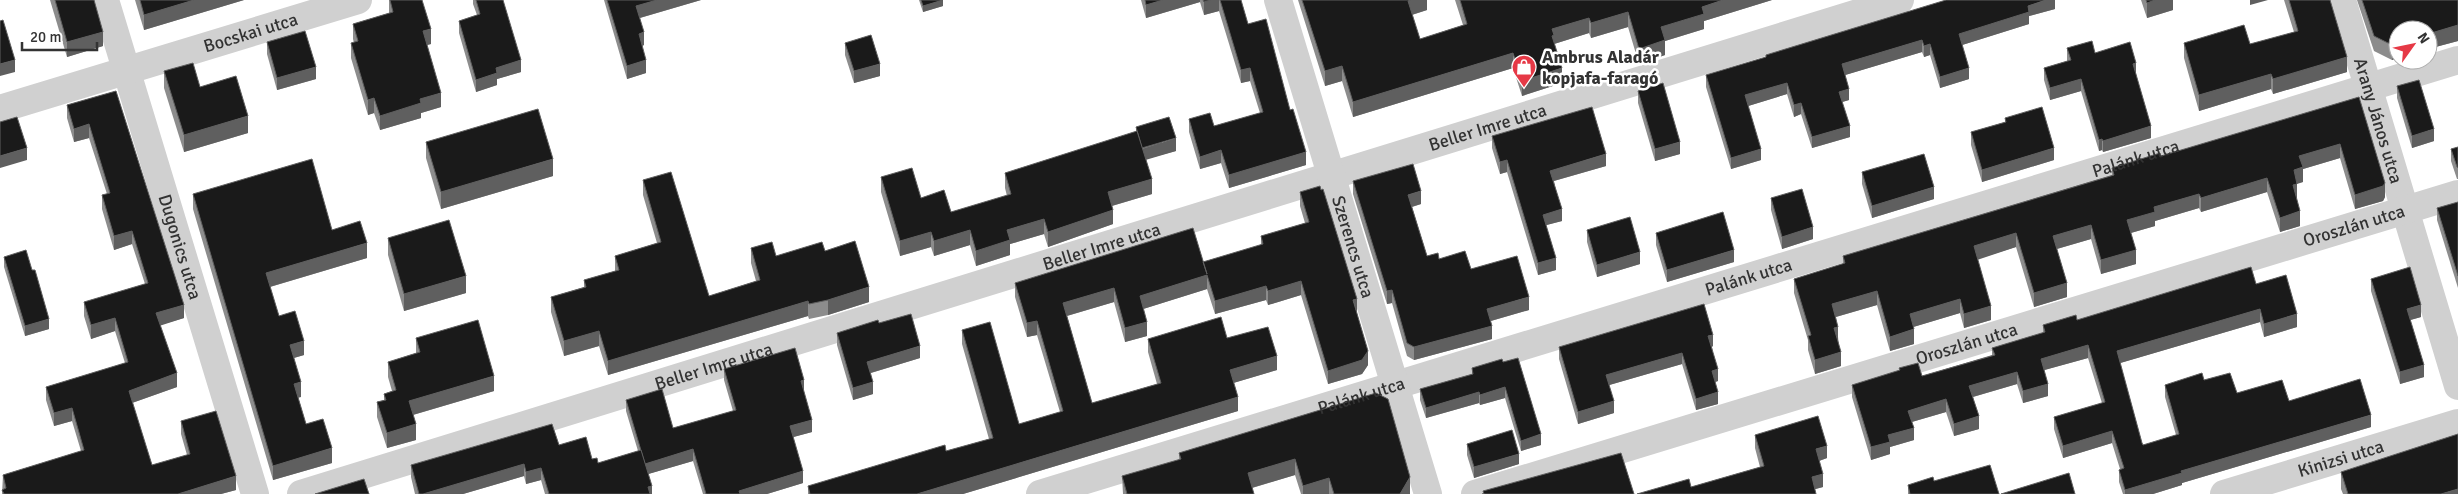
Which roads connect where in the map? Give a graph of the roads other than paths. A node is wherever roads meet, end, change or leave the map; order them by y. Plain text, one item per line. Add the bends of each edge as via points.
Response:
1 (105, 0) edge
2 (358, 0) edge
3 (1278, 0) edge
4 (1900, 0) edge
5 (2342, 0) edge
6 (2458, 60) edge
7 (126, 70) junction
8 (2368, 87) junction
9 (0, 109) edge
10 (1331, 176) junction
11 (2458, 194) edge
12 (2405, 211) junction
13 (1394, 385) junction
14 (2458, 386) edge
15 (2458, 423) edge
16 (255, 494) edge
17 (301, 494) edge
18 (1040, 494) edge
19 (1428, 494) edge
20 (1475, 494) edge
21 (2224, 494) edge

1 - 7 street, Dugonics utca
2 - 7 street, Bocskai utca
3 - 10 street, Szerencs utca
4 - 10 street, Beller Imre utca
5 - 8 street, Arany János utca
6 - 8 street, Palánk utca
7 - 9 street, Bocskai utca
7 - 16 street, Dugonics utca
8 - 12 street, Arany János utca
8 - 13 street, Palánk utca
10 - 13 street, Szerencs utca
10 - 17 street, Beller Imre utca
11 - 12 street, Oroszlán utca
12 - 14 street, Arany János utca
12 - 20 street, Oroszlán utca
13 - 18 street, Palánk utca
13 - 19 street, Szerencs utca
15 - 21 street, Kinizsi utca

